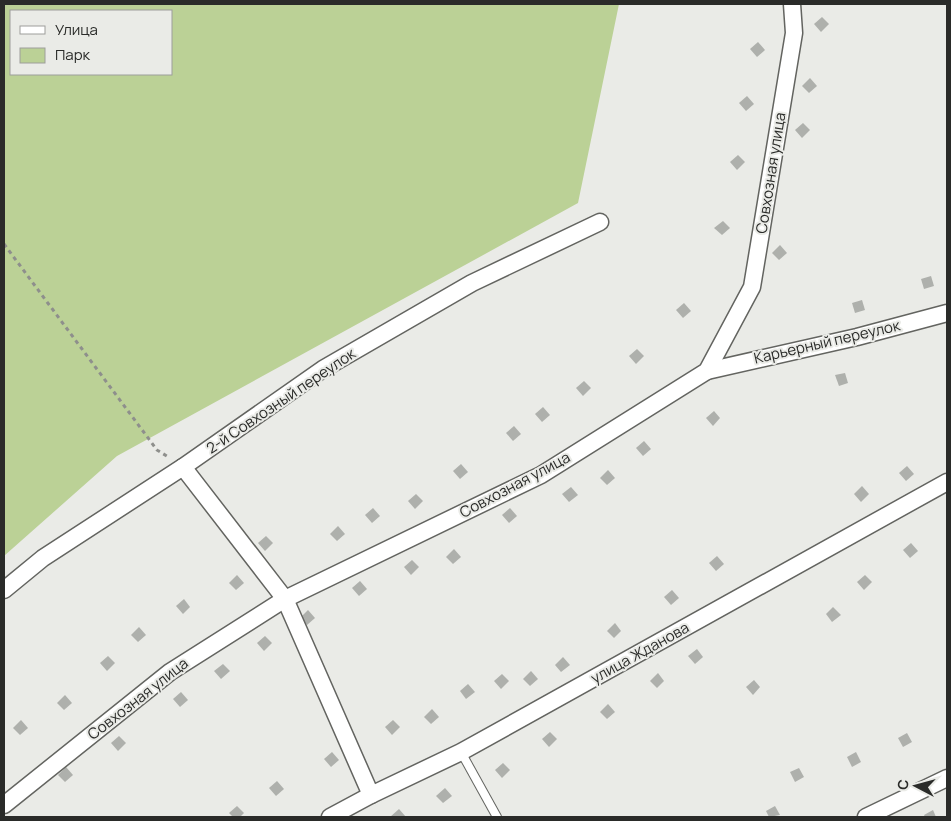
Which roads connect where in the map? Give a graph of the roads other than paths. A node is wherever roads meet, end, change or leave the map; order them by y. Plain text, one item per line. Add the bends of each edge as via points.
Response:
1 (792, 4) edge
2 (600, 222) dead end
3 (947, 312) edge
4 (707, 371) junction
5 (183, 468) junction
6 (947, 482) edge
7 (4, 590) edge
8 (286, 599) junction
9 (461, 752) junction
10 (947, 778) edge
11 (371, 795) junction
12 (4, 805) edge
13 (330, 817) edge
14 (497, 817) edge
15 (866, 817) edge

1 - 4 street, Совхозная улица via 794,33 752,286
2 - 5 street, 2-й Совхозный переулок via 472,283 323,368
3 - 4 street, Карьерный переулок
4 - 8 street, Совхозная улица via 541,475
5 - 7 street, 2-й Совхозный переулок via 43,558
5 - 8 street
6 - 9 street, улица Жданова
8 - 11 street
8 - 12 street, Совхозная улица via 170,672
9 - 11 street, улица Жданова
9 - 14 lane
10 - 15 street
11 - 13 street, улица Жданова

